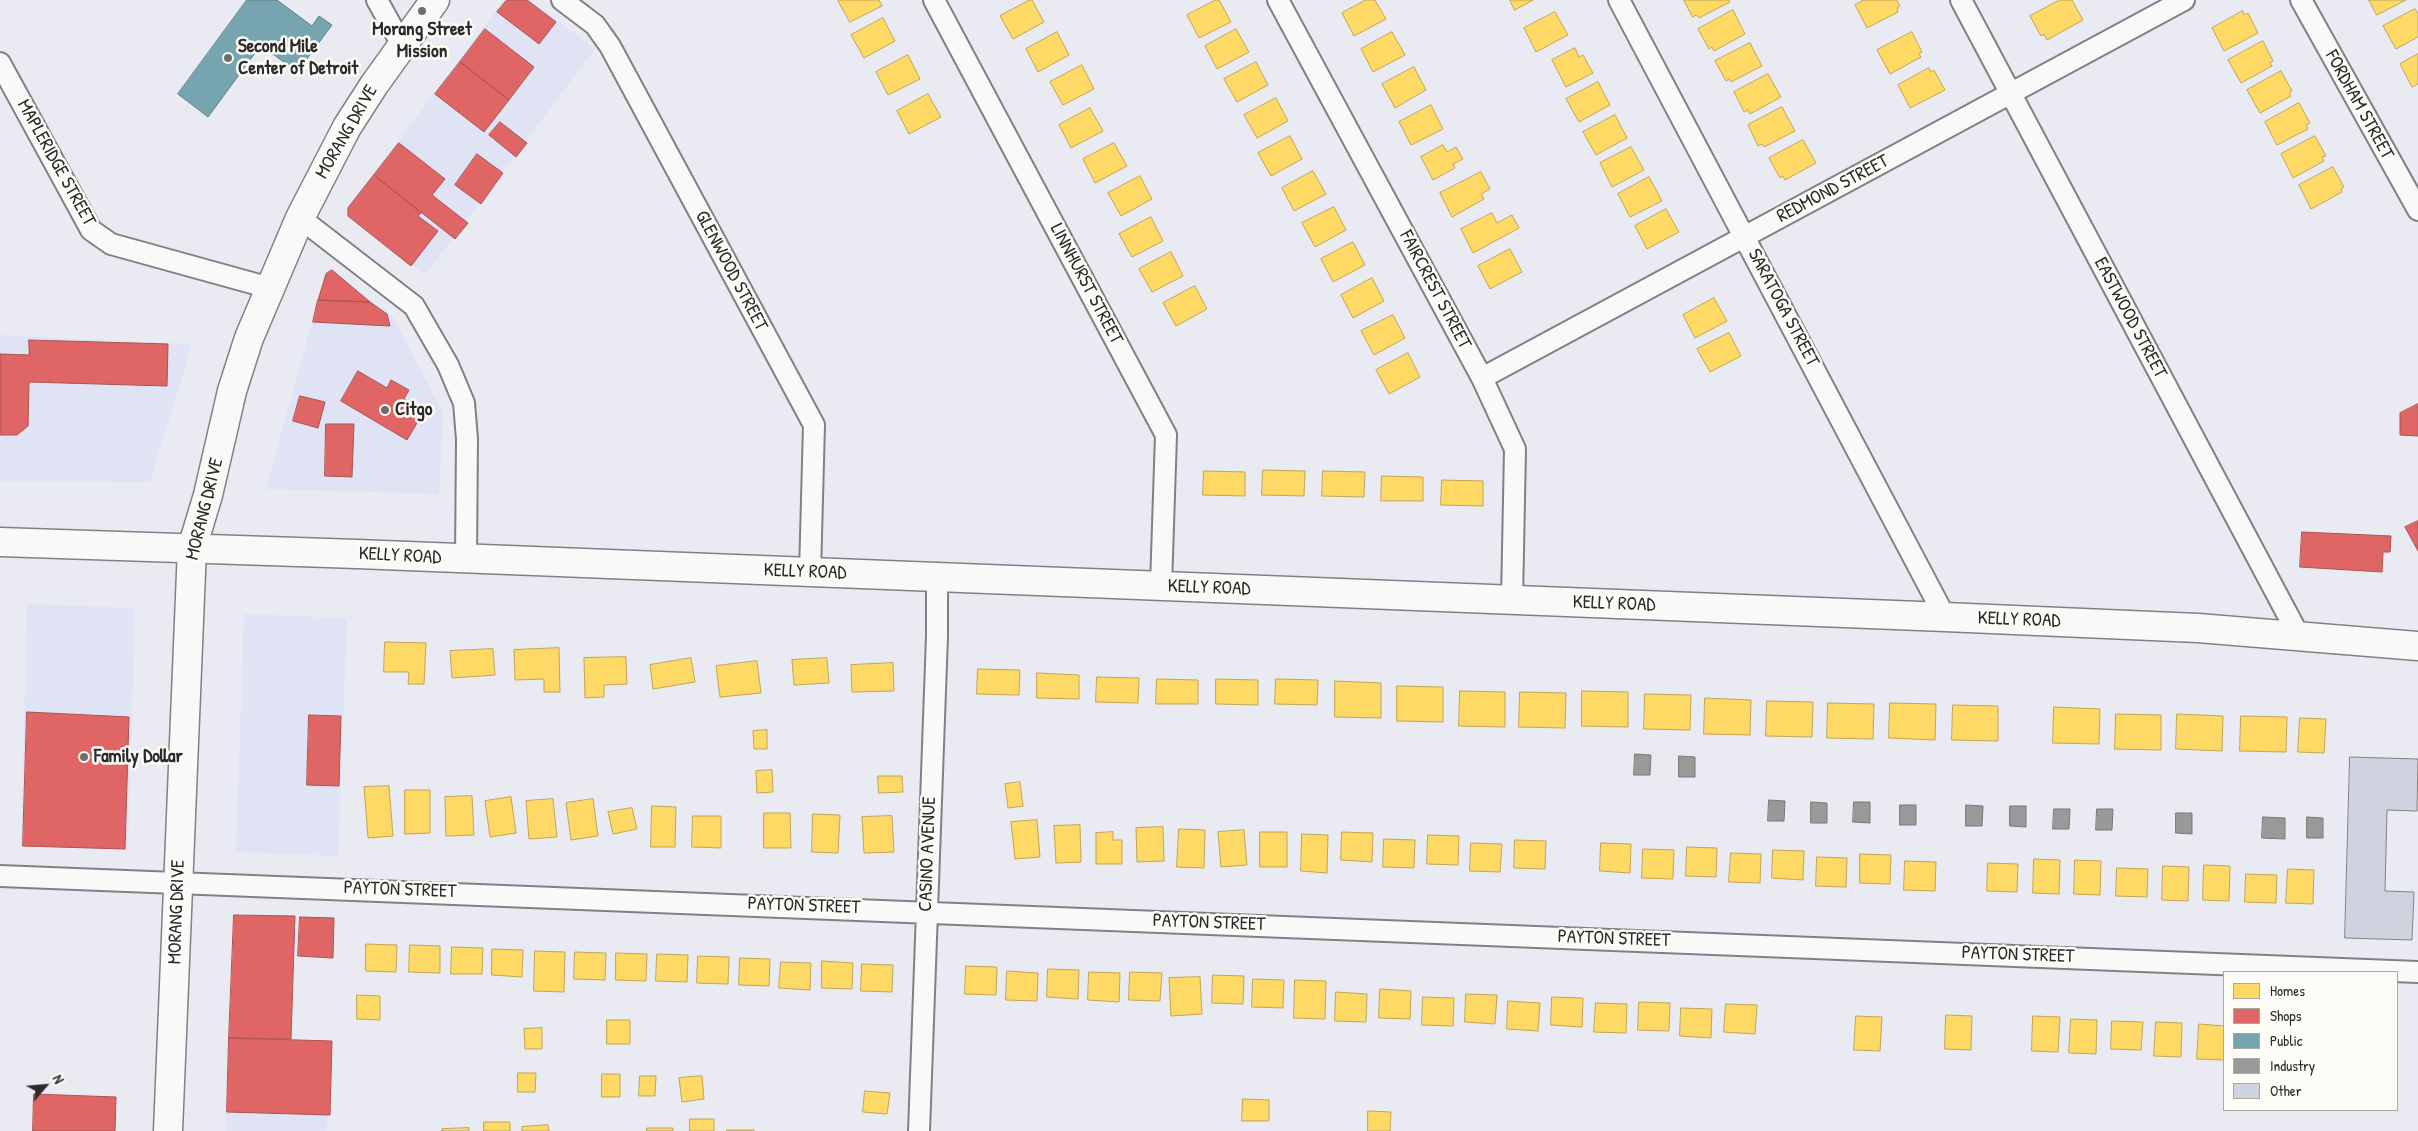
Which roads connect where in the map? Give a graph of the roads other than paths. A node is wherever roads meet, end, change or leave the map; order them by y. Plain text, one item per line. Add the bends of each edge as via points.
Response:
1 (377, 0) edge
2 (435, 0) edge
3 (562, 0) edge
4 (934, 0) edge
5 (1278, 0) edge
6 (1618, 0) edge
7 (1961, 0) edge
8 (2184, 0) edge
9 (2301, 0) edge
10 (402, 45) junction
11 (0, 63) edge
12 (2011, 93) junction
13 (2418, 210) edge
14 (300, 218) junction
15 (1745, 236) junction
16 (270, 288) junction
17 (1482, 378) junction
18 (0, 542) edge
19 (192, 548) junction
20 (466, 559) junction
21 (810, 573) junction
22 (937, 577) junction
23 (1161, 586) junction
24 (1512, 600) junction
25 (1945, 617) junction
26 (2299, 636) junction
27 (2418, 646) edge
28 (0, 876) edge
29 (178, 882) junction
30 (926, 911) junction
31 (2394, 971) edge
32 (2398, 971) edge
33 (2418, 972) edge
34 (168, 1131) edge
35 (919, 1131) edge

1 - 10 street
2 - 10 street, MORANG DRIVE
3 - 21 street, GLENWOOD STREET via 595,25 610,46 814,425
4 - 23 street, LINNHURST STREET via 1166,435
5 - 17 street, FAIRCREST STREET
6 - 15 street, SARATOGA STREET
7 - 12 street, EASTWOOD STREET
8 - 12 street, REDMOND STREET
9 - 13 street, FORDHAM STREET
10 - 14 street, MORANG DRIVE via 347,127
11 - 16 street, MAPLERIDGE STREET via 91,230 111,244
12 - 15 street, REDMOND STREET
12 - 26 street, EASTWOOD STREET
14 - 16 street, MORANG DRIVE
14 - 20 street via 414,306 448,364 464,403 467,439
15 - 17 street, REDMOND STREET
15 - 25 street, SARATOGA STREET
16 - 19 street, MORANG DRIVE via 232,391
17 - 24 street, FAIRCREST STREET via 1515,449
18 - 19 street, KELLY ROAD
19 - 20 street, KELLY ROAD
19 - 29 street, MORANG DRIVE
20 - 21 street, KELLY ROAD
21 - 22 street, KELLY ROAD
22 - 23 street, KELLY ROAD
22 - 30 street, CASINO AVENUE
23 - 24 street, KELLY ROAD
24 - 25 street, KELLY ROAD
25 - 26 street, KELLY ROAD via 2198,628
26 - 27 street, KELLY ROAD
28 - 29 street, PAYTON STREET
29 - 30 street, PAYTON STREET
29 - 34 street, MORANG DRIVE
30 - 31 street, PAYTON STREET
30 - 35 street, CASINO AVENUE
32 - 33 street, PAYTON STREET

